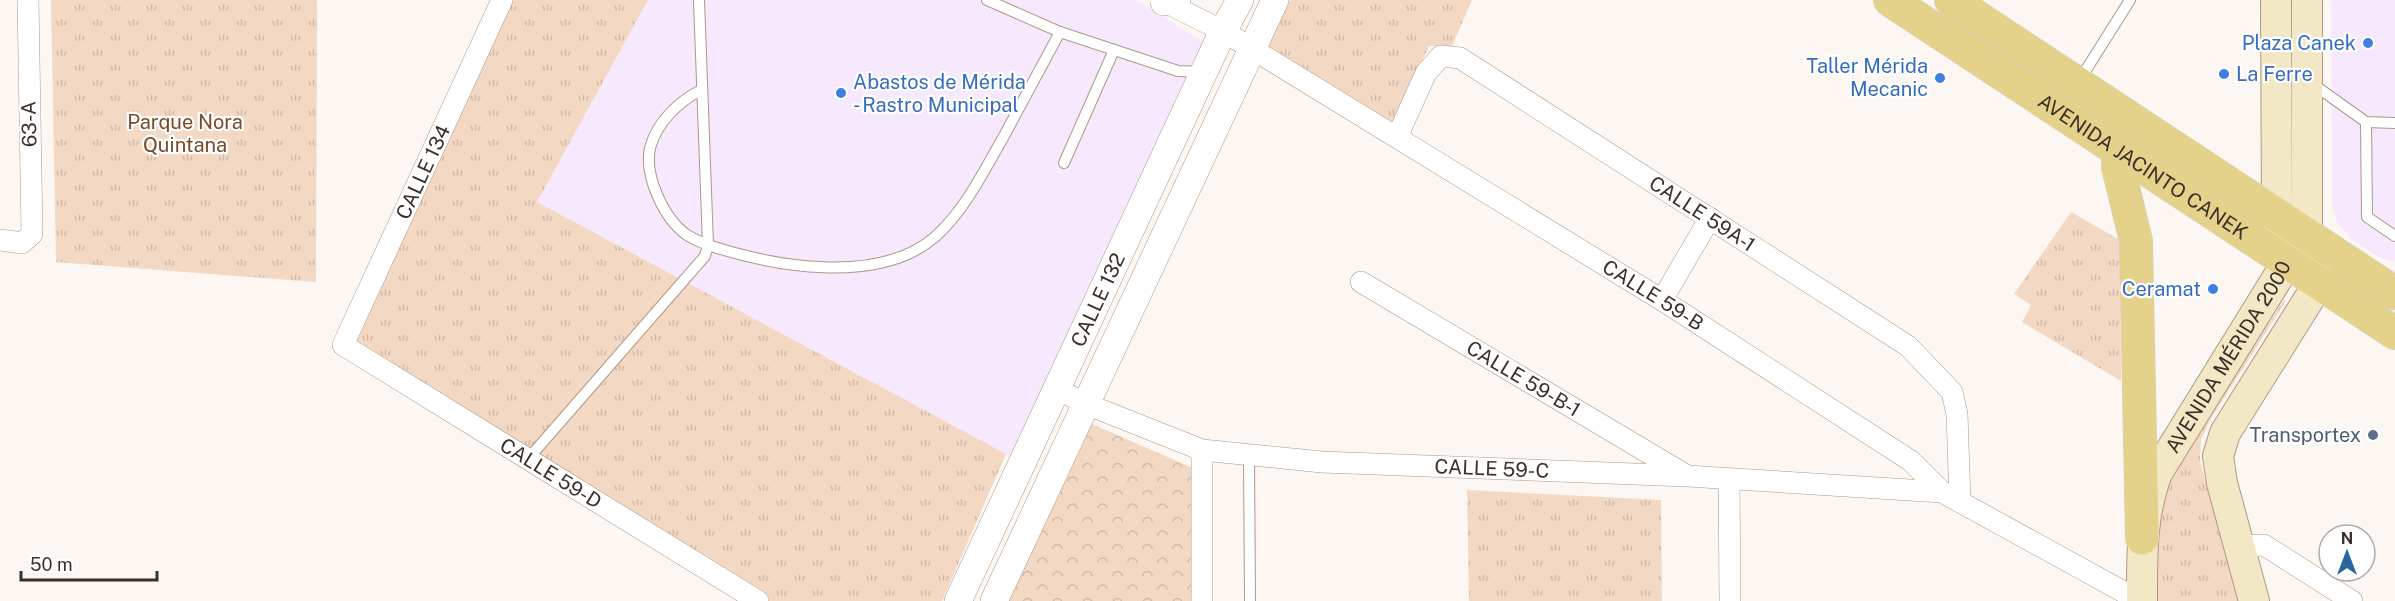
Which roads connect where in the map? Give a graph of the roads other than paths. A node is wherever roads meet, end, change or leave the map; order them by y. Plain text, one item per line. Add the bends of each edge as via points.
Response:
1 (28, 0) edge
2 (502, 0) edge
3 (699, 0) edge
4 (987, 0) edge
5 (1240, 0) edge
6 (1275, 0) edge
7 (1890, 0) edge
8 (2130, 0) edge
9 (2276, 0) edge
10 (2307, 0) edge
11 (1167, 1) edge
12 (1969, 5) edge
13 (1223, 31) junction
14 (1060, 32) junction
15 (1251, 49) junction
16 (1114, 50) junction
17 (1204, 72) junction
18 (2307, 81) junction
19 (2078, 84) junction
20 (701, 90) junction
21 (2366, 122) junction
22 (2395, 123) edge
23 (1397, 138) junction
24 (2118, 149) junction
25 (1064, 163) dead end
26 (2277, 216) junction
27 (1710, 218) junction
28 (2307, 236) junction
29 (2395, 236) edge
30 (0, 240) edge
31 (708, 245) junction
32 (2284, 261) junction
33 (1361, 282) dead end
34 (2319, 283) junction
35 (2395, 293) edge
36 (1662, 300) junction
37 (2395, 333) edge
38 (343, 345) joint
39 (1057, 389) junction
40 (1086, 404) junction
41 (1202, 450) junction
42 (1249, 454) junction
43 (528, 459) junction
44 (1687, 476) junction
45 (1729, 479) junction
46 (1951, 497) junction
47 (2142, 538) junction
48 (2239, 546) junction
49 (758, 601) edge
50 (958, 601) edge
51 (994, 601) edge
52 (1202, 601) edge
53 (1250, 601) edge
54 (1730, 601) edge
55 (2141, 601) edge
56 (2254, 601) edge
57 (2352, 601) edge

1 - 30 street, 63-A via 32,234 22,243
2 - 38 street, CALLE 134
3 - 20 lane
4 - 14 lane
5 - 13 street, CALLE 132
6 - 15 street, CALLE 132
7 - 24 main road, AVENIDA JACINTO CANEK
8 - 19 lane
9 - 26 main road, AVENIDA MÉRIDA 2000
10 - 18 main road, AVENIDA MÉRIDA 2000
11 - 13 street, CALLE 59-B
12 - 19 main road, AVENIDA JACINTO CANEK
13 - 15 street, CALLE 59-B
13 - 17 street, CALLE 132
14 - 16 lane
14 - 31 lane via 981,178 949,222 911,253 845,268 765,259
15 - 23 street, CALLE 59-B
15 - 40 street, CALLE 132
16 - 17 lane via 1178,70
16 - 25 lane
17 - 39 street, CALLE 132
18 - 21 lane
18 - 28 main road, AVENIDA MÉRIDA 2000
19 - 26 main road, AVENIDA JACINTO CANEK
20 - 31 lane
20 - 31 lane via 664,119 650,149 653,184 664,211 686,234
21 - 22 lane
21 - 29 lane via 2367,217
23 - 27 street, CALLE 59A-1 via 1426,73 1441,56 1460,58
23 - 36 street, CALLE 59-B
24 - 32 main road, AVENIDA JACINTO CANEK
24 - 47 main road via 2118,167 2136,241
26 - 28 main road, AVENIDA JACINTO CANEK
26 - 32 main road, AVENIDA MÉRIDA 2000
27 - 36 street
27 - 46 street, CALLE 59A-1 via 1908,346 1952,392 1957,414
28 - 34 main road, AVENIDA MÉRIDA 2000
28 - 35 main road, AVENIDA JACINTO CANEK
31 - 43 lane via 705,256
32 - 34 main road, AVENIDA JACINTO CANEK
32 - 47 main road, AVENIDA MÉRIDA 2000 via 2280,274 2157,473 2147,499
33 - 44 street, CALLE 59-B-1
34 - 37 main road, AVENIDA JACINTO CANEK
34 - 48 main road, AVENIDA MÉRIDA 2000 via 2222,440 2218,456
36 - 46 street, CALLE 59-B via 1911,461
38 - 43 street, CALLE 59-D
39 - 40 street, CALLE 59-C
39 - 50 street, CALLE 132
40 - 41 street, CALLE 59-C
40 - 51 street, CALLE 132
41 - 42 street, CALLE 59-C
41 - 52 street
42 - 44 street, CALLE 59-C via 1322,462
42 - 53 lane
43 - 49 street, CALLE 59-D
44 - 45 street, CALLE 59-C
45 - 46 street, CALLE 59-C
45 - 54 street
46 - 55 street, CALLE 59-B
47 - 55 main road, AVENIDA MÉRIDA 2000
48 - 56 main road, AVENIDA MÉRIDA 2000
48 - 57 street via 2264,545

